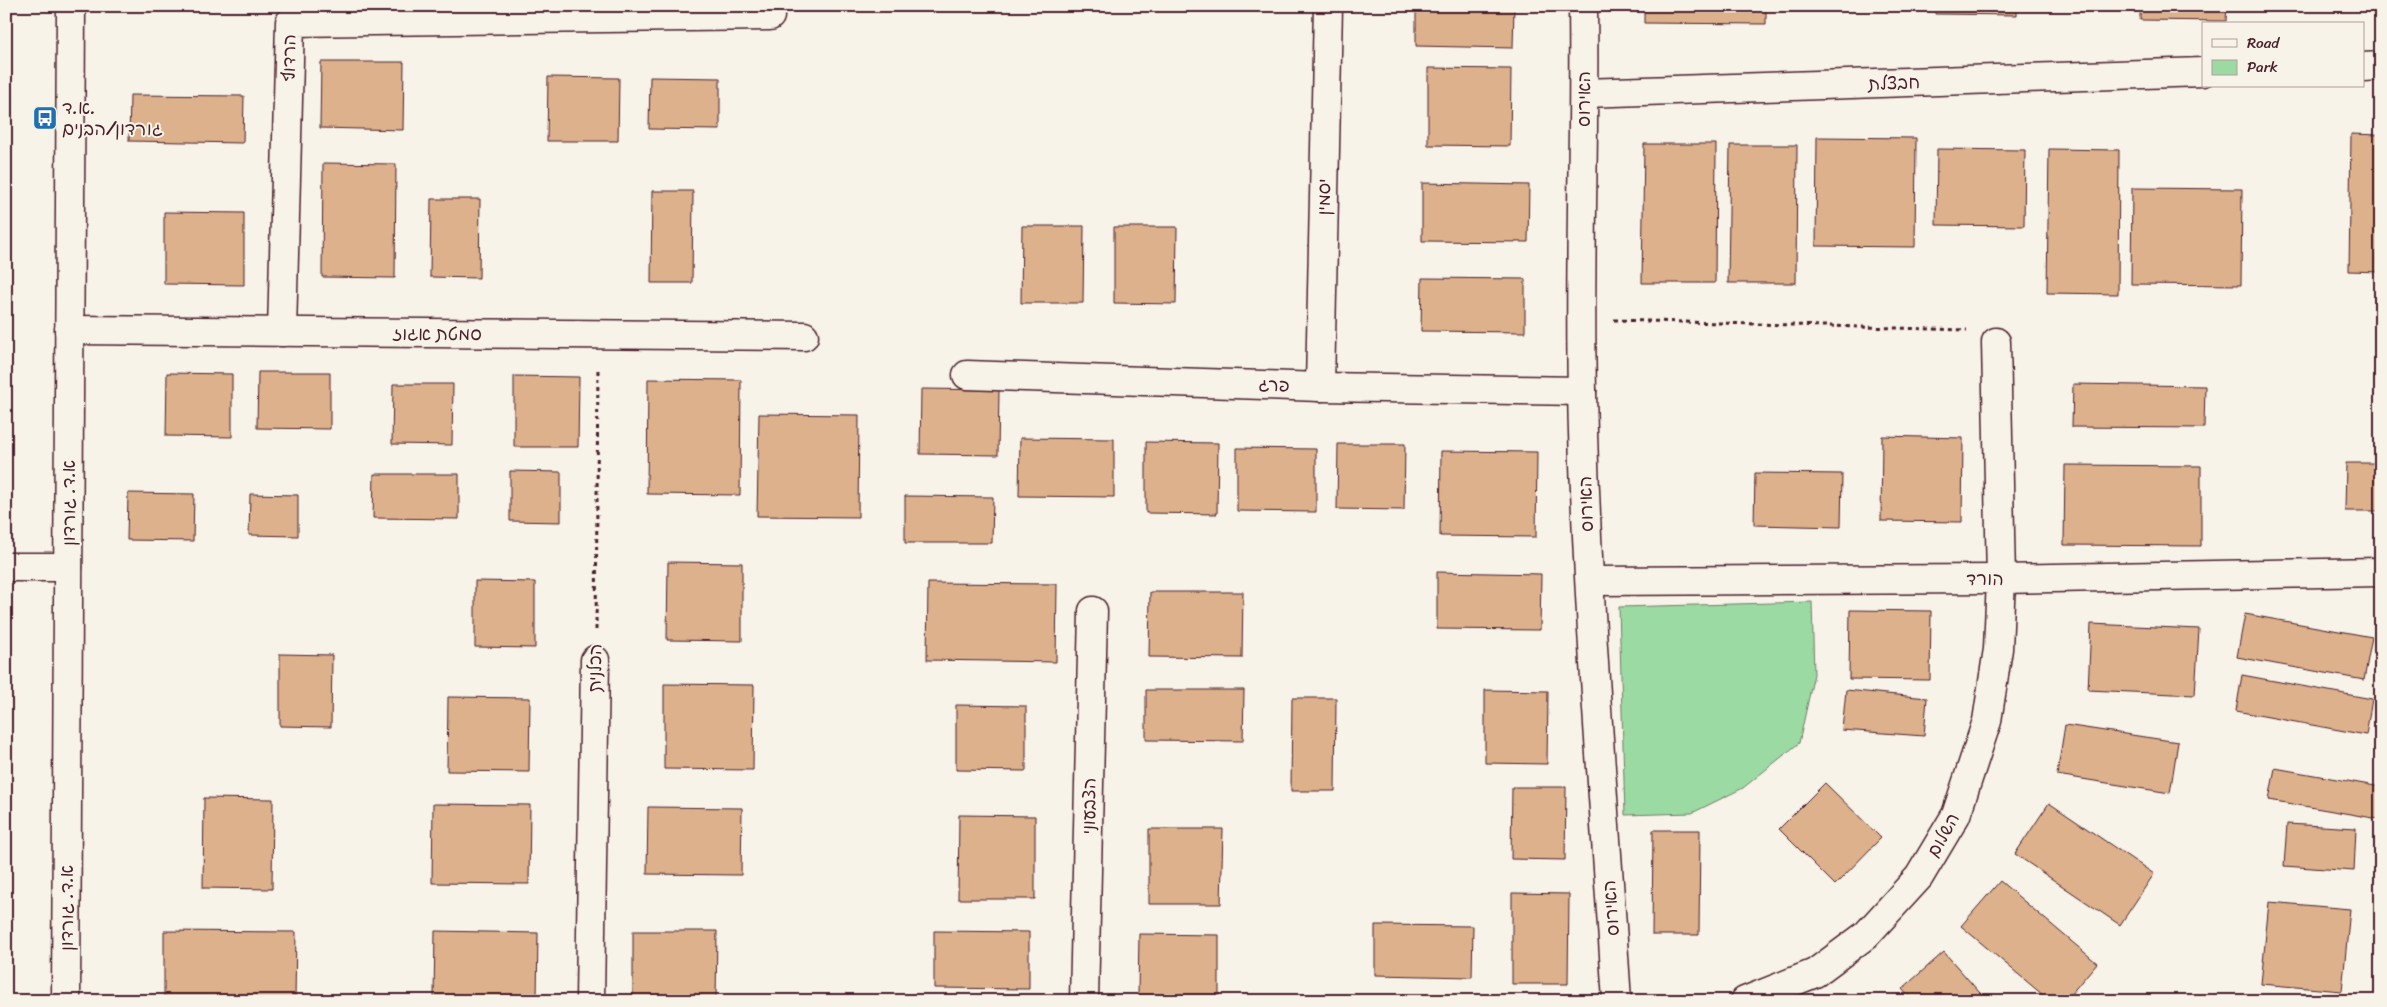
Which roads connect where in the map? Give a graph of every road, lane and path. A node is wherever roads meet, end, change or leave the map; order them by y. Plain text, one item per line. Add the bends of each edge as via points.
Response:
1 (71, 6) edge
2 (1328, 6) edge
3 (1583, 6) edge
4 (770, 16) dead end
5 (2381, 66) edge
6 (2364, 67) edge
7 (2202, 72) edge
8 (1584, 93) junction
9 (1582, 320) junction
10 (69, 330) junction
11 (282, 332) junction
12 (599, 335) junction
13 (804, 336) dead end
14 (1996, 342) joint
15 (966, 374) dead end
16 (1320, 387) junction
17 (1582, 391) junction
18 (6, 567) edge
19 (68, 567) junction
20 (2381, 572) edge
21 (2001, 579) junction
22 (1590, 580) junction
23 (1094, 611) dead end
24 (595, 660) joint
25 (66, 1001) edge
26 (590, 1001) edge
27 (1084, 1001) edge
28 (1617, 1001) edge
29 (1745, 1001) edge

1 - 10 street, א.ד. גורדון
2 - 16 street, יסמין
3 - 8 street, האירוס
4 - 11 street, הרדוף via 290,22
5 - 6 street
7 - 8 street, חבצלת
8 - 9 street, האירוס
9 - 14 path via 1986,331
9 - 17 street, האירוס
10 - 11 street, סמטת אגוז
10 - 19 street, א.ד. גורדון
11 - 12 street, סמטת אגוז
12 - 13 street, סמטת אגוז
12 - 24 path, הכלנית
14 - 21 street, השלום
15 - 16 street, פרג
16 - 17 street, פרג
17 - 22 street, האירוס
18 - 19 street
19 - 25 street, א.ד. גורדון
20 - 21 street, הורד
21 - 22 street, הורד
21 - 29 street, השלום via 1998,649 1987,720 1956,815 1947,831 1919,877 1866,934 1815,973
22 - 28 street, האירוס
23 - 27 street, הצבעוני
24 - 26 street, הכלנית

